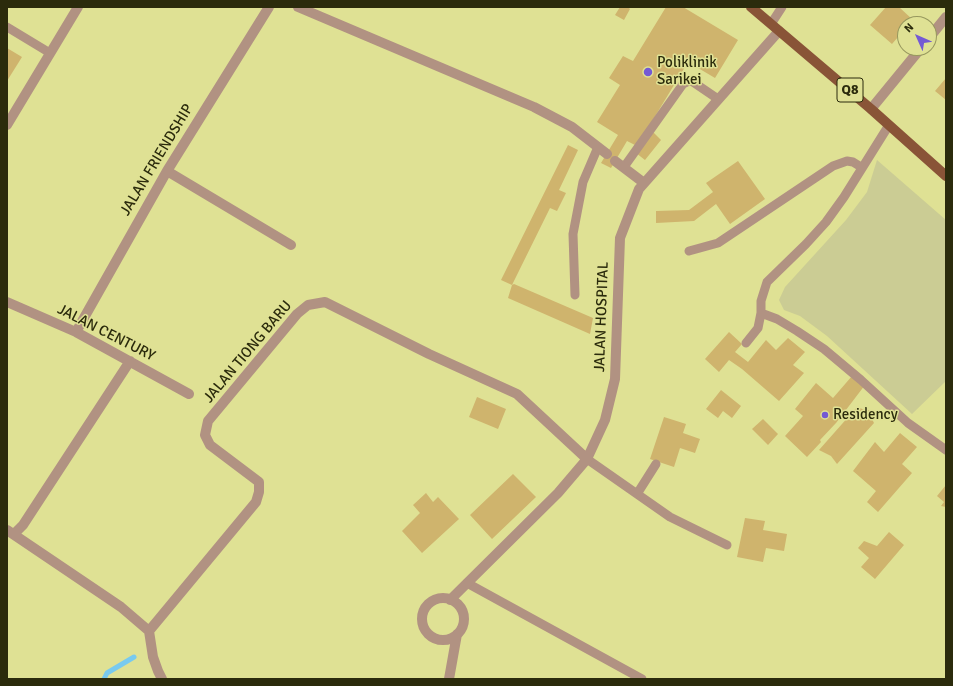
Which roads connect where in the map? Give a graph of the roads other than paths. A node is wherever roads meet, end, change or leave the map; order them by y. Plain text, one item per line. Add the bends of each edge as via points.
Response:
1 (78, 7) edge
2 (269, 7) edge
3 (298, 7) edge
4 (751, 7) edge
5 (782, 7) edge
6 (946, 17) edge
7 (7, 27) edge
8 (775, 27) junction
9 (937, 28) edge
10 (50, 53) junction
11 (913, 56) edge
12 (718, 99) junction
13 (871, 108) junction
14 (7, 125) edge
15 (889, 125) junction
16 (598, 148) junction
17 (607, 154) dead end
18 (620, 164) joint
19 (861, 167) junction
20 (167, 170) junction
21 (946, 176) edge
22 (644, 183) junction
23 (291, 245) dead end
24 (689, 251) dead end
25 (575, 295) dead end
26 (7, 302) edge
27 (761, 314) junction
28 (76, 332) junction
29 (746, 343) dead end
30 (130, 361) junction
31 (189, 394) dead end
32 (946, 450) edge
33 (588, 460) junction
34 (656, 464) dead end
35 (637, 494) junction
36 (10, 532) edge
37 (727, 545) dead end
38 (467, 583) junction
39 (450, 600) junction
40 (149, 633) junction
41 (457, 634) junction
42 (162, 679) edge
43 (449, 679) edge
44 (642, 679) edge

1 - 10 street
2 - 20 street, JALAN FRIENDSHIP
3 - 16 street via 534,107 572,127
4 - 8 main road, Q8
5 - 8 lane
6 - 9 street
7 - 10 lane
8 - 12 street, JALAN HOSPITAL
8 - 13 main road, Q8
10 - 14 street
11 - 13 street
12 - 18 lane via 693,82 684,84
12 - 22 street, JALAN HOSPITAL
13 - 15 main road, Q8
15 - 19 lane
15 - 21 main road, Q8
16 - 17 street
16 - 25 lane via 583,182 573,234
18 - 22 street
19 - 24 lane via 847,161 833,166 718,244
19 - 27 lane via 826,222 767,282 761,301
20 - 23 street
20 - 28 street, JALAN FRIENDSHIP
22 - 33 street, JALAN HOSPITAL via 639,189 620,238 616,379 605,420
26 - 28 street, JALAN CENTURY
27 - 29 lane via 758,328
27 - 32 lane via 797,330 824,349 908,423
28 - 30 street, JALAN CENTURY
30 - 31 street, JALAN CENTURY
30 - 36 street via 23,525
33 - 35 lane
33 - 38 street, JALAN HOSPITAL via 544,508
33 - 40 street, JALAN TIONG BARU via 517,394 325,302 308,305 297,314 208,421 205,434 210,446 259,482 259,492 256,502
34 - 35 lane
35 - 37 lane via 670,517
36 - 40 street via 121,607
38 - 39 street, JALAN HOSPITAL
38 - 44 lane
39 - 41 street via 456,603 463,615 462,628
39 - 41 street via 437,599 426,607 422,614 423,627 438,640 452,638
40 - 42 street
41 - 43 street

